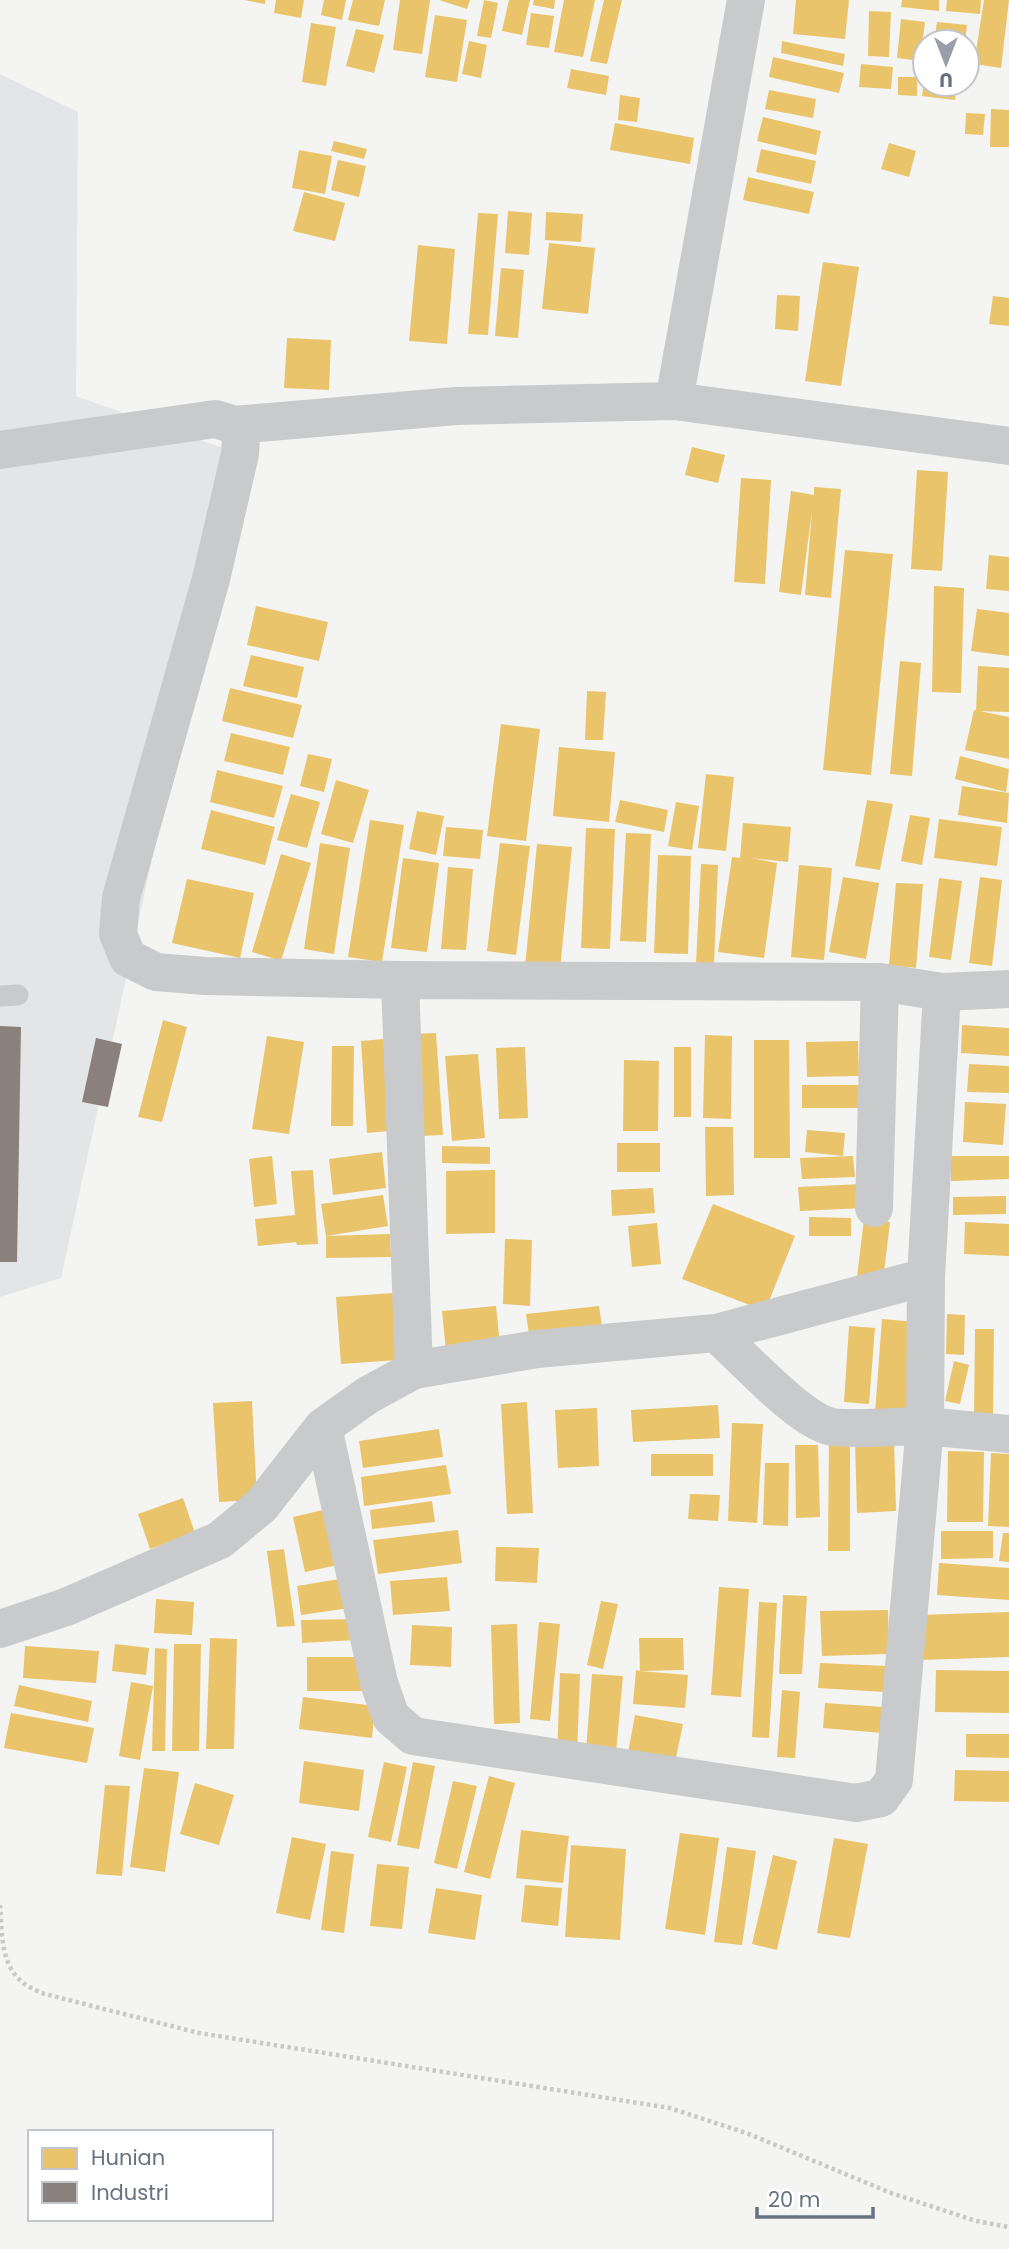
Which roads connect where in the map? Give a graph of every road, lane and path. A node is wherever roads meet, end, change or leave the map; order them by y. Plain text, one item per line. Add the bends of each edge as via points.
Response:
1 (746, 0) edge
2 (674, 401) junction
3 (234, 425) junction
4 (1009, 446) edge
5 (0, 450) edge
6 (400, 980) junction
7 (880, 982) junction
8 (1009, 989) edge
9 (942, 992) junction
10 (874, 1208) dead end
11 (926, 1277) junction
12 (716, 1333) junction
13 (414, 1370) junction
14 (925, 1426) junction
15 (323, 1427) junction
16 (1009, 1434) edge
17 (0, 1629) edge
18 (0, 1905) edge
19 (1009, 2227) edge

1 - 2 street
2 - 3 street via 456,405
2 - 4 street
3 - 5 street via 215,419
3 - 6 street via 241,438 237,466 212,579 121,898 118,934 128,958 156,972
6 - 7 street
6 - 13 street
7 - 9 street
7 - 10 street
8 - 9 street
9 - 11 street
11 - 12 street
11 - 14 street
12 - 13 street via 537,1349
12 - 14 street via 816,1422 833,1427
13 - 15 street
14 - 15 street via 894,1780 881,1798 856,1803 413,1736 391,1717 379,1683
14 - 16 street
15 - 17 street via 261,1506 220,1540 66,1607
18 - 19 path via 9,1967 41,1993 199,2033 670,2108 749,2134 891,2193

